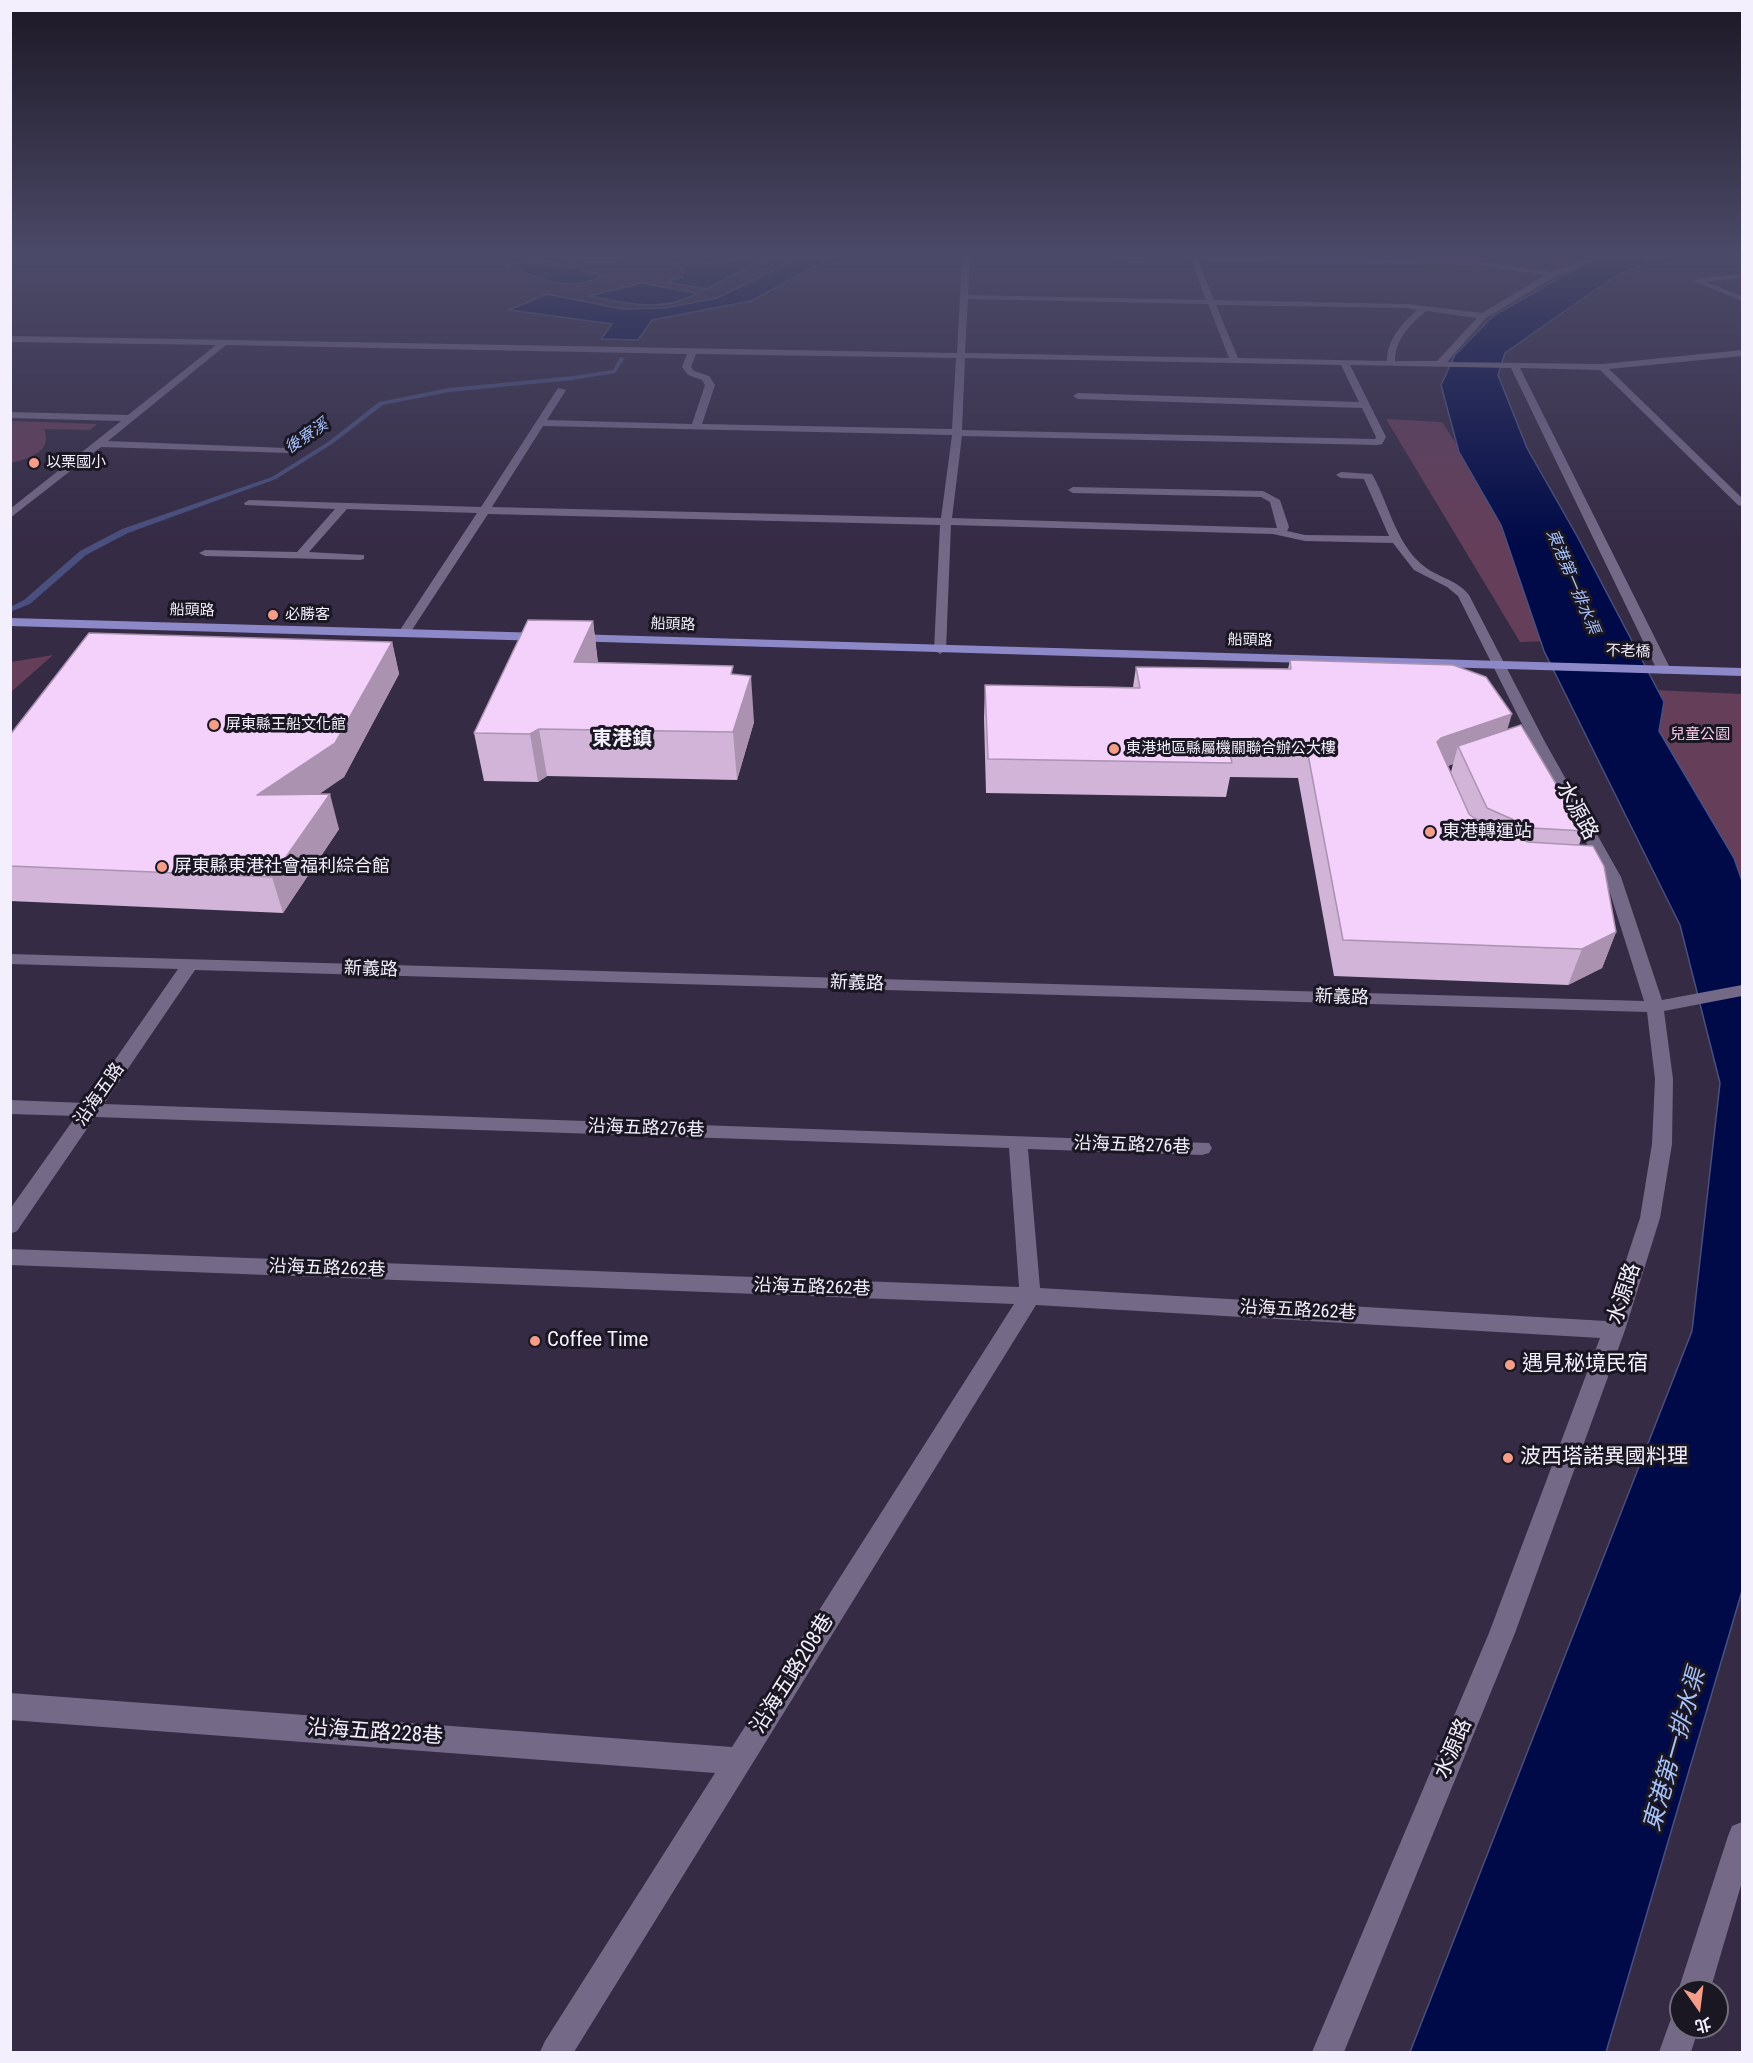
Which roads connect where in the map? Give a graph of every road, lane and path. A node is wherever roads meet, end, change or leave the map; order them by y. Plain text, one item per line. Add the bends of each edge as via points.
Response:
1 (212, 352) edge
2 (692, 352) edge
3 (814, 352) edge
4 (1231, 352) edge
5 (1391, 352) edge
6 (1454, 352) edge
7 (1743, 353) edge
8 (960, 355) junction
9 (1234, 360) junction
10 (1344, 362) junction
11 (1391, 363) junction
12 (1445, 364) junction
13 (1514, 365) junction
14 (1602, 367) junction
15 (561, 390) dead end
16 (1078, 396) dead end
17 (1365, 405) junction
18 (10, 415) edge
19 (132, 418) junction
20 (540, 423) junction
21 (696, 427) junction
22 (957, 433) junction
23 (100, 444) junction
24 (286, 451) dead end
25 (1341, 475) dead end
26 (1073, 490) dead end
27 (249, 503) dead end
28 (1743, 503) edge
29 (344, 506) junction
30 (484, 511) junction
31 (10, 515) edge
32 (946, 520) junction
33 (1281, 533) junction
34 (1397, 540) junction
35 (205, 553) dead end
36 (300, 556) junction
37 (360, 557) dead end
38 (10, 622) edge
39 (404, 633) junction
40 (940, 650) junction
41 (1497, 664) junction
42 (1558, 666) joint
43 (1664, 669) junction
44 (1743, 672) edge
45 (1591, 876) edge
46 (1613, 877) junction
47 (10, 959) edge
48 (190, 965) junction
49 (1743, 991) edge
50 (1655, 1007) junction
51 (10, 1107) edge
52 (90, 1111) junction
53 (1018, 1142) junction
54 (1202, 1148) dead end
55 (10, 1226) edge
56 (10, 1257) edge
57 (1030, 1296) junction
58 (1614, 1330) junction
59 (10, 1706) edge
60 (739, 1761) junction
61 (1743, 1836) edge
62 (1698, 1979) edge
63 (556, 2052) edge
64 (1328, 2052) edge

1 - 19 street
2 - 21 street via 687,367 691,373 706,378 710,385
3 - 8 street
4 - 9 street
5 - 11 street
6 - 12 street
7 - 14 street
8 - 9 street
8 - 22 street
9 - 10 street
10 - 11 street
10 - 17 street
11 - 12 street
12 - 13 street
13 - 14 street
13 - 43 street
14 - 28 street
15 - 20 street
16 - 17 street
17 - 22 street via 1381,437 1378,442
18 - 19 street
19 - 23 street
20 - 21 street
20 - 30 street
21 - 22 street
22 - 32 street
23 - 24 street
23 - 31 street
25 - 34 street, 水源路 via 1368,476
26 - 33 street via 1263,495 1275,500 1283,527
27 - 29 street
29 - 30 street
29 - 36 street
30 - 32 street
30 - 39 street
32 - 33 street
32 - 40 street
33 - 34 street via 1305,538
34 - 41 street, 水源路 via 1414,565 1447,580 1463,595
35 - 36 street
36 - 37 street
38 - 39 main road, 船頭路
39 - 40 main road, 船頭路
40 - 41 main road, 船頭路
41 - 42 main road, 船頭路
41 - 46 street, 水源路 via 1532,744
42 - 43 main road, 不老橋
43 - 44 main road, 不老橋
45 - 46 street
46 - 50 street, 水源路
47 - 48 street, 新義路
48 - 50 street, 新義路
48 - 52 street, 沿海五路
49 - 50 street, 新義路
50 - 58 street, 水源路 via 1664,1079 1662,1143 1650,1218
51 - 52 street, 沿海五路276巷
52 - 53 street, 沿海五路276巷
52 - 55 street, 沿海五路
53 - 54 street, 沿海五路276巷
53 - 57 street
56 - 57 street, 沿海五路262巷
57 - 58 street, 沿海五路262巷
57 - 60 street, 沿海五路208巷
58 - 64 street, 水源路 via 1502,1633
59 - 60 street, 沿海五路228巷
60 - 63 street, 沿海五路208巷
61 - 62 street

